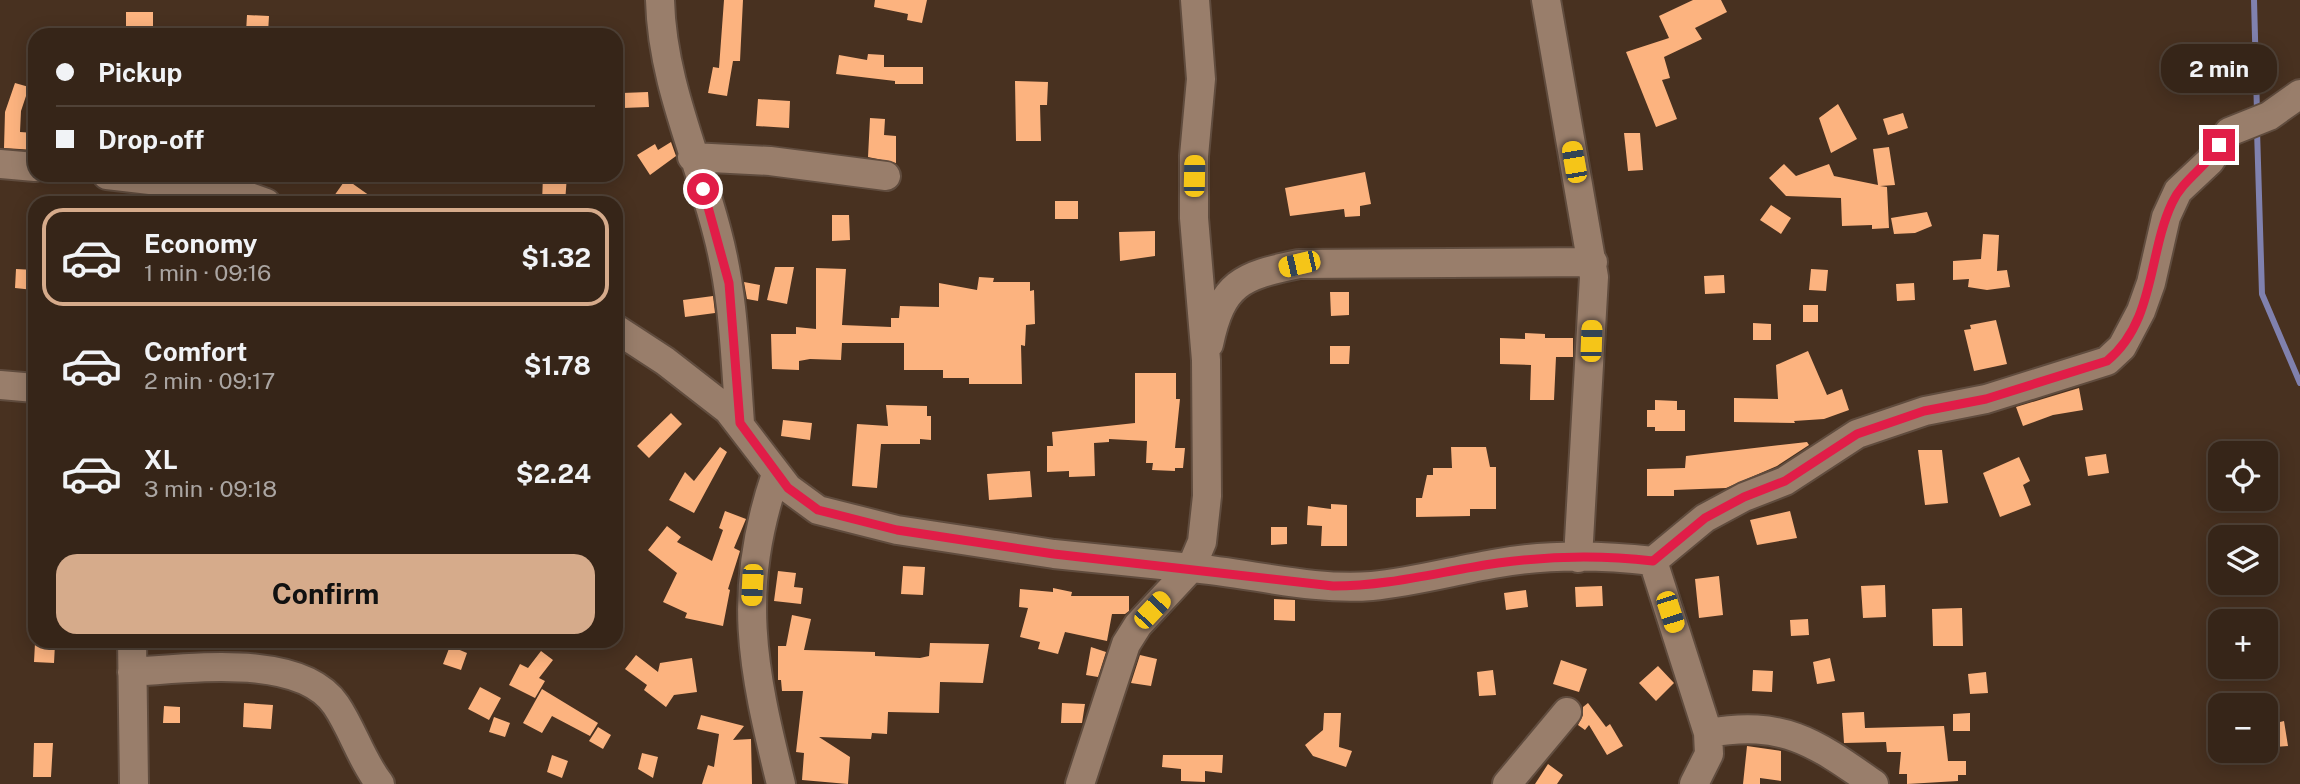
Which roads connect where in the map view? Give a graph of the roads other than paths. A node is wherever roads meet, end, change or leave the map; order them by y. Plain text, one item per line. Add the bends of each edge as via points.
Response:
1 (660, 0) edge
2 (1195, 0) edge
3 (1546, 0) edge
4 (2300, 94) edge
5 (692, 157) junction
6 (0, 164) edge
7 (28, 166) edge
8 (886, 176) dead end
9 (168, 182) edge
10 (247, 196) edge
11 (1593, 262) junction
12 (623, 334) edge
13 (1206, 360) junction
14 (0, 385) edge
15 (28, 387) edge
16 (740, 423) junction
17 (776, 474) junction
18 (1578, 558) junction
19 (1653, 561) junction
20 (1191, 568) junction
21 (132, 648) edge
22 (132, 672) junction
23 (1567, 712) dead end
24 (1708, 733) junction
25 (134, 784) edge
26 (380, 784) edge
27 (781, 784) edge
28 (1080, 784) edge
29 (1507, 784) edge
30 (1694, 784) edge
31 (1874, 784) edge

1 - 5 street via 666,60
2 - 13 street via 1201,79 1194,218
3 - 11 street
4 - 19 street via 2269,116 2229,132 2210,161 2178,191 2166,218 2141,311 2122,346 2107,361 1857,434 1785,481 1705,518
5 - 8 street via 770,161
5 - 16 street via 729,283
6 - 7 street
9 - 10 street via 228,189
11 - 13 street via 1299,264 1258,273 1233,288 1216,312
11 - 18 street
12 - 16 street via 665,361
13 - 20 street via 1207,496 1202,542
14 - 15 street
16 - 17 street
17 - 20 street via 818,510 850,521 1054,554
17 - 27 street via 760,520 751,605 759,696
18 - 19 street
18 - 20 street via 1496,563 1371,586 1333,586
19 - 24 street
20 - 28 street via 1126,644
21 - 22 street
22 - 25 street
22 - 26 street via 259,668 309,682 335,703
23 - 29 street
24 - 30 street via 1709,754
24 - 31 street via 1760,728 1794,735

